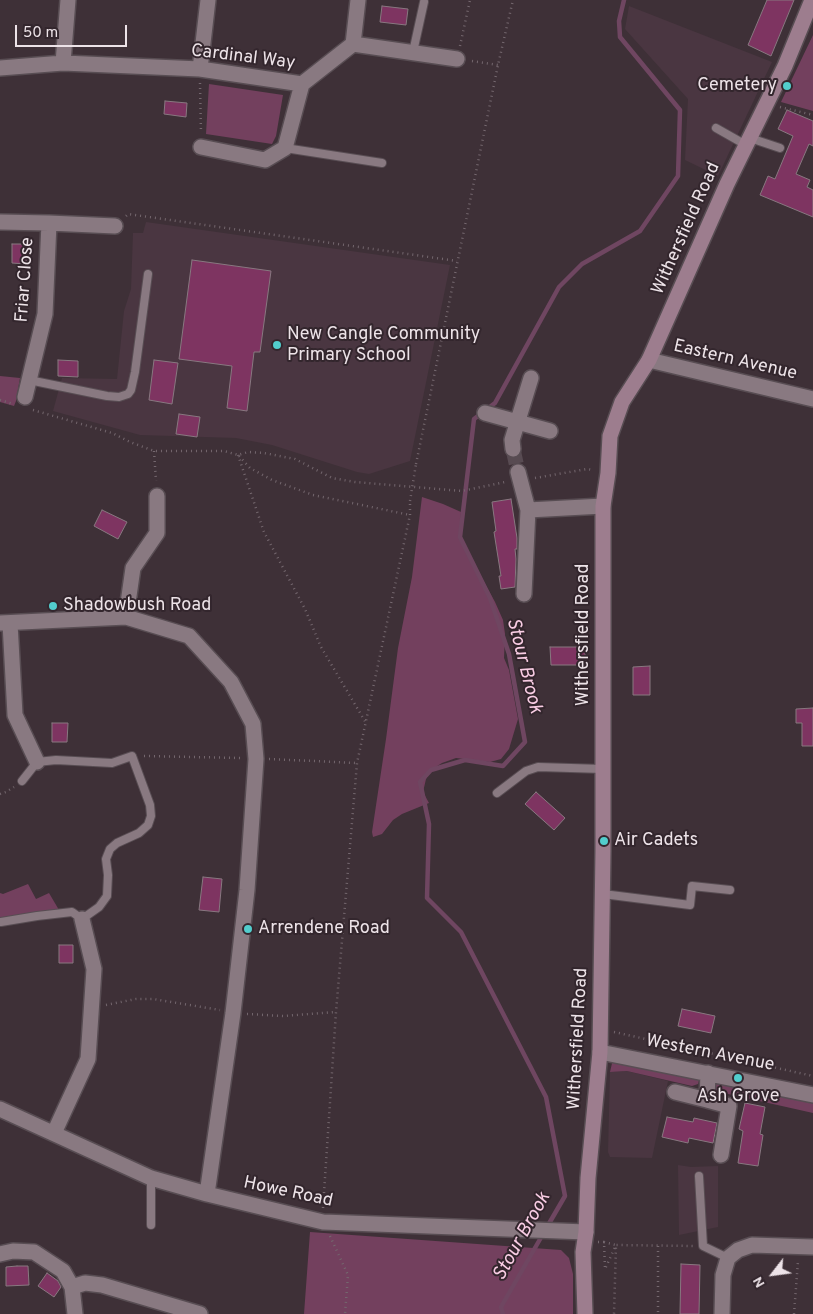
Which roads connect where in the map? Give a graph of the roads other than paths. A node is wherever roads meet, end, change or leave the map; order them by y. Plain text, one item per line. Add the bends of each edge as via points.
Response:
1 (68, 0) edge
2 (208, 0) edge
3 (358, 0) edge
4 (812, 0) edge
5 (424, 2) dead end
6 (353, 44) junction
7 (413, 52) junction
8 (458, 59) road end
9 (63, 63) junction
10 (0, 68) edge
11 (200, 69) junction
12 (302, 84) junction
13 (716, 128) dead end
14 (748, 141) junction
15 (201, 147) road end
16 (285, 148) junction
17 (780, 148) dead end
18 (382, 163) dead end
19 (0, 222) edge
20 (49, 224) junction
21 (115, 226) road end
22 (148, 274) dead end
23 (649, 360) junction
24 (531, 378) dead end
25 (29, 380) junction
26 (813, 399) edge
27 (24, 404) road end
28 (486, 413) dead end
29 (517, 421) junction
30 (550, 431) dead end
31 (513, 449) tunnel mouth
32 (519, 476) tunnel mouth
33 (157, 496) road end
34 (603, 506) junction
35 (528, 510) junction
36 (524, 594) dead end
37 (126, 617) junction
38 (5, 623) edge
39 (37, 762) junction
40 (603, 769) junction
41 (22, 781) road end
42 (498, 793) dead end
43 (730, 890) dead end
44 (603, 894) junction
45 (82, 920) junction
46 (0, 922) edge
47 (600, 1052) junction
48 (708, 1073) junction
49 (675, 1092) dead end
50 (813, 1095) edge
51 (707, 1100) junction
52 (0, 1109) edge
53 (54, 1133) junction
54 (721, 1156) dead end
55 (699, 1176) dead end
56 (151, 1178) junction
57 (207, 1194) junction
58 (151, 1225) dead end
59 (585, 1237) junction
60 (806, 1247) edge
61 (0, 1254) edge
62 (728, 1258) junction
63 (72, 1286) junction
64 (182, 1312) edge
65 (75, 1314) edge
66 (200, 1314) edge
67 (585, 1314) edge
68 (722, 1314) edge

1 - 9 street
2 - 11 street
3 - 6 street
4 - 14 street, Withersfield Road via 785,66
5 - 7 lane
6 - 7 street
6 - 12 street, Cardinal Way
7 - 8 street
9 - 10 street, Cardinal Way
9 - 11 street, Cardinal Way
11 - 12 street, Cardinal Way
12 - 16 street, Cardinal Way
13 - 14 lane
14 - 17 lane
14 - 23 street, Withersfield Road
15 - 16 street via 265,160
16 - 18 lane
19 - 20 street, Friar Close
20 - 21 street, Friar Close
20 - 25 street, Friar Close via 45,314
22 - 25 lane via 135,372 128,394 107,396
23 - 26 street, Eastern Avenue
23 - 34 street, Withersfield Road via 622,402 610,436
24 - 29 street
25 - 27 street, Friar Close
28 - 29 street
29 - 30 street
29 - 31 street
32 - 35 street
33 - 37 street via 156,532 133,568
34 - 35 street
34 - 40 street, Withersfield Road
35 - 36 street
37 - 38 street
37 - 57 street via 190,636 231,682 253,724 256,759 247,890
38 - 39 street via 15,715
39 - 41 lane
39 - 45 lane via 112,763 132,756 150,805 148,824 139,833 117,842 110,849 106,859 107,896 100,907
40 - 42 lane via 538,767
40 - 44 street, Withersfield Road
43 - 44 lane via 692,886 690,904
44 - 47 street, Withersfield Road
45 - 46 lane via 72,912
45 - 53 street via 94,969 88,1059
47 - 48 street, Western Avenue
47 - 59 street, Withersfield Road
48 - 50 street, Western Avenue
48 - 51 street
49 - 51 street
51 - 54 street via 729,1106
52 - 53 street, Howe Road
53 - 56 street, Howe Road
55 - 62 lane via 703,1246
56 - 57 street, Howe Road
56 - 58 lane
57 - 59 street, Howe Road via 325,1226 562,1231
59 - 67 street, Withersfield Road via 582,1252
60 - 62 street via 752,1245
61 - 63 street via 34,1252 62,1271
62 - 68 street via 723,1275
63 - 64 street via 85,1283 102,1285
63 - 65 street
64 - 66 street

